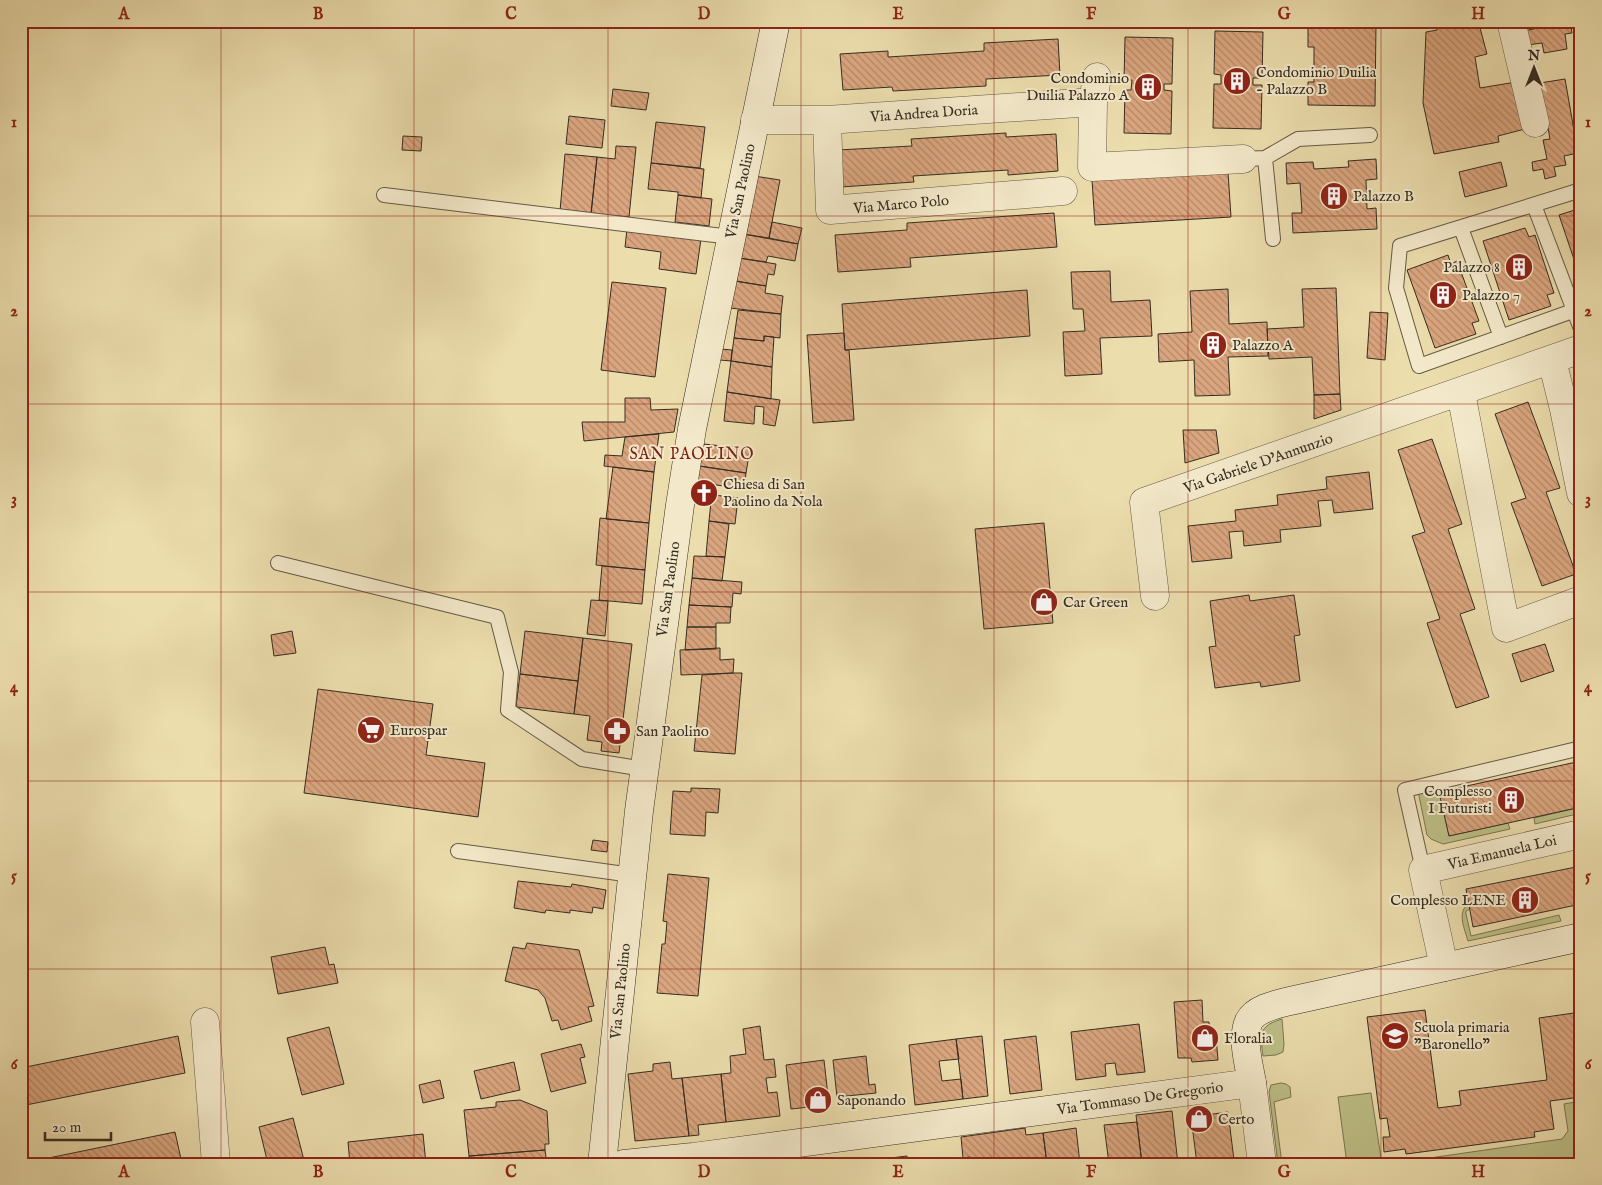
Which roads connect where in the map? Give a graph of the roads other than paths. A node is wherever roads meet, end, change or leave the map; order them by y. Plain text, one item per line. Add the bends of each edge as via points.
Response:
1 (776, 21) edge
2 (1511, 21) edge
3 (755, 120) junction
4 (827, 120) junction
5 (1535, 123) dead end
6 (1370, 135) dead end
7 (1254, 158) junction
8 (1581, 190) edge
9 (1063, 191) dead end
10 (384, 194) dead end
11 (1534, 205) junction
12 (1460, 228) junction
13 (731, 237) junction
14 (1273, 239) dead end
15 (1577, 309) edge
16 (1581, 329) edge
17 (1501, 337) junction
18 (1581, 349) edge
19 (1552, 360) junction
20 (1460, 393) junction
21 (1573, 406) edge
22 (1581, 493) edge
23 (278, 563) dead end
24 (1155, 596) dead end
25 (1581, 600) edge
26 (1581, 748) edge
27 (644, 769) junction
28 (1581, 834) edge
29 (458, 851) dead end
30 (1423, 870) junction
31 (632, 875) junction
32 (1581, 937) edge
33 (1444, 967) junction
34 (205, 1022) dead end
35 (1252, 1083) junction
36 (693, 1160) edge
37 (216, 1164) edge
38 (602, 1164) edge
39 (624, 1164) edge
40 (1262, 1164) edge

1 - 3 street, Via San Paolino
2 - 5 street
3 - 4 street, Via Andrea Doria
3 - 13 street, Via San Paolino
4 - 7 street, Via Andrea Doria via 1095,89 1092,167
4 - 9 street, Via Marco Polo via 830,210
6 - 7 lane via 1298,138
7 - 14 lane
8 - 11 lane
10 - 13 lane
11 - 12 lane
11 - 15 lane
12 - 17 lane
12 - 17 lane via 1400,246 1396,288 1419,366
13 - 27 street, Via San Paolino via 692,429
15 - 16 lane
15 - 17 lane
18 - 19 street, Via Gabriele D'Annunzio
19 - 20 street, Via Gabriele D'Annunzio
19 - 21 street
20 - 24 street, Via Gabriele D'Annunzio via 1144,502
20 - 25 street via 1506,628
21 - 22 street
23 - 27 lane via 497,617 511,672 508,710 582,759
26 - 30 lane via 1405,790
27 - 31 street, Via San Paolino
28 - 30 street, Via Emanuela Loi
29 - 31 lane
30 - 33 street
31 - 38 street, Via San Paolino
32 - 33 street
33 - 35 street via 1290,1001 1259,1012 1250,1020 1246,1038
34 - 37 street
35 - 36 street, Via Tommaso De Gregorio
35 - 40 street
36 - 39 street, Via Tommaso De Gregorio

